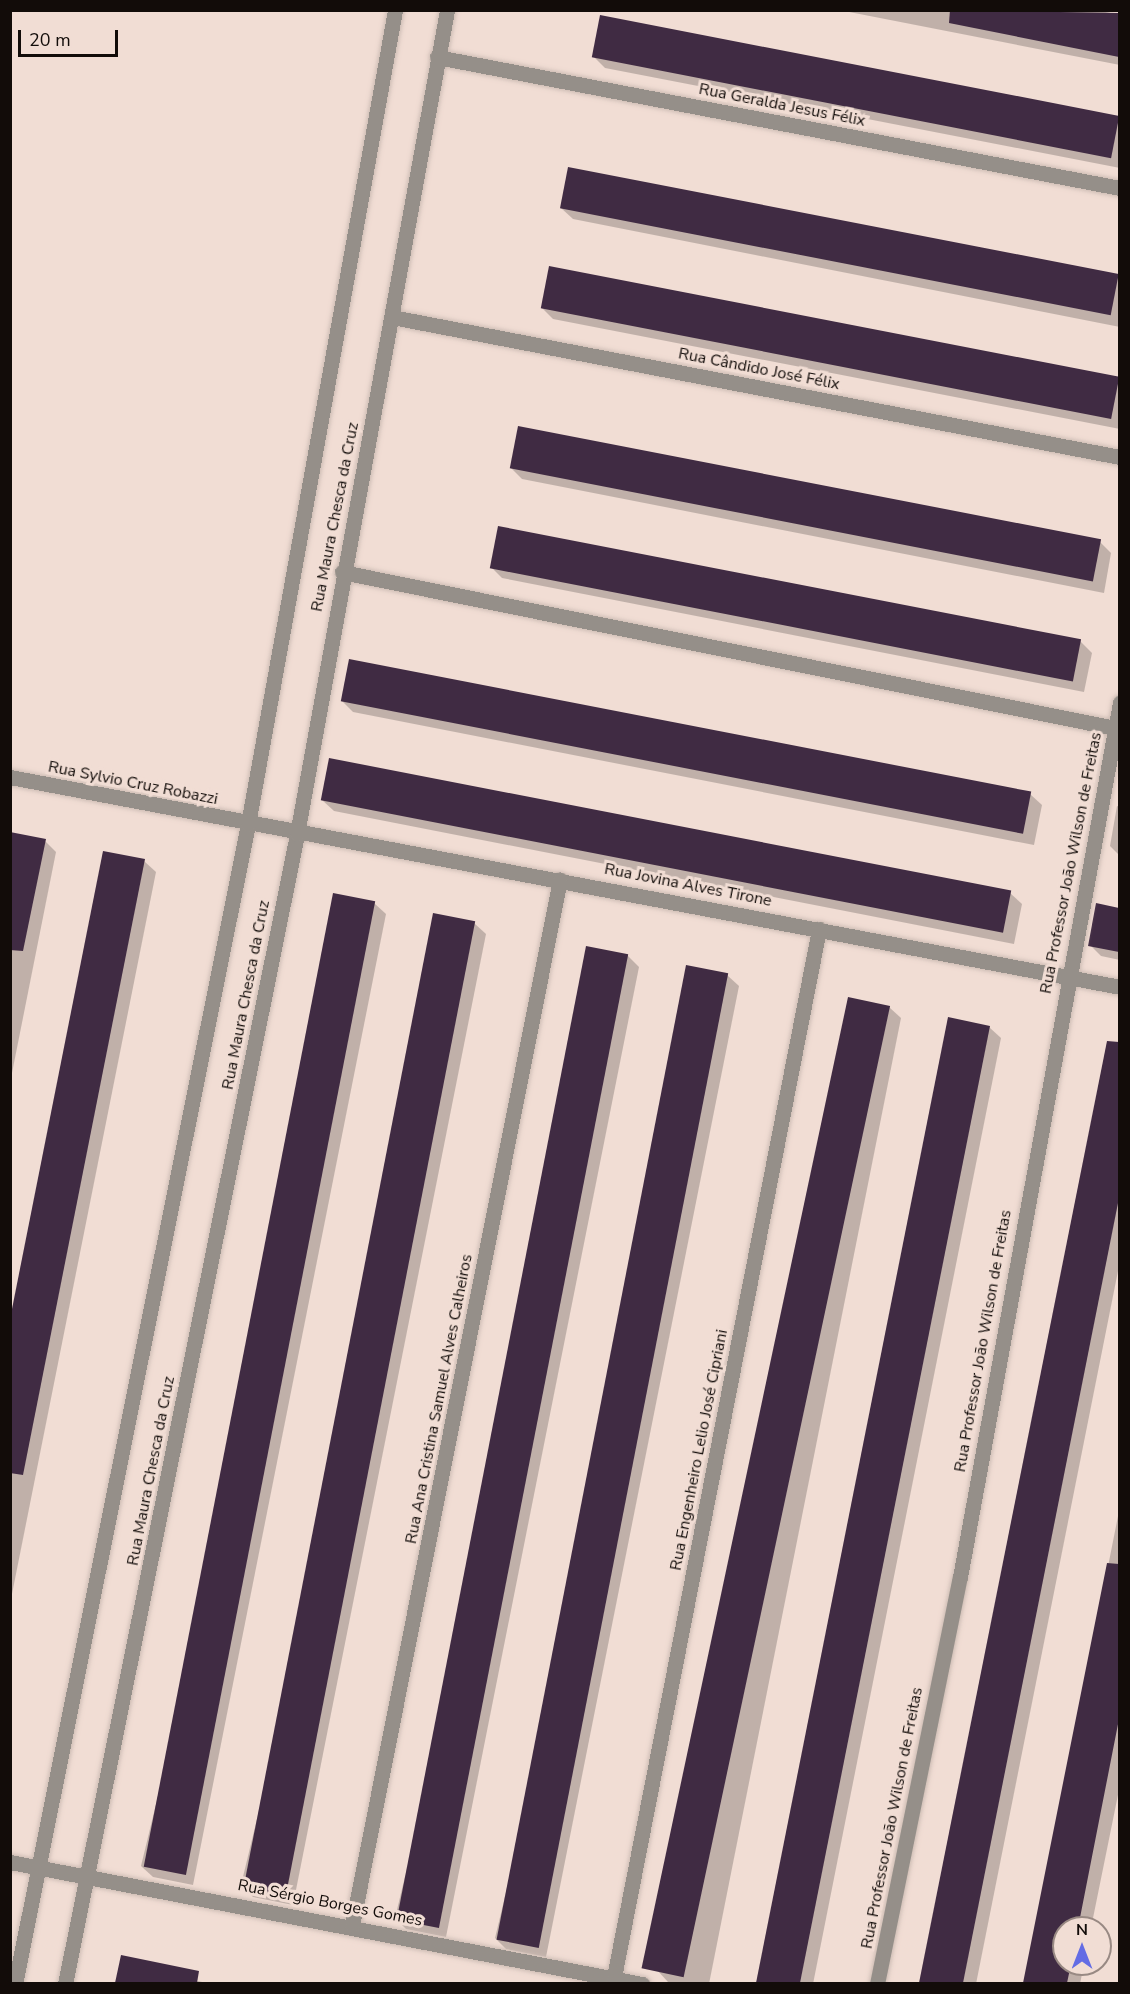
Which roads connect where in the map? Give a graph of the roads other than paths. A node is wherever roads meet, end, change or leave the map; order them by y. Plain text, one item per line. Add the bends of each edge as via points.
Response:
1 (395, 10) edge
2 (447, 10) edge
3 (437, 57) junction
4 (1119, 189) edge
5 (392, 317) junction
6 (1119, 457) edge
7 (342, 572) junction
8 (1119, 704) edge
9 (1117, 728) edge
10 (10, 777) edge
11 (248, 824) junction
12 (297, 834) junction
13 (560, 879) junction
14 (819, 929) junction
15 (1068, 977) junction
16 (1119, 987) edge
17 (10, 1862) edge
18 (39, 1868) junction
19 (88, 1876) junction
20 (352, 1925) junction
21 (614, 1977) junction
22 (15, 1983) edge
23 (65, 1983) edge
24 (642, 1983) edge
25 (877, 1983) edge

1 - 11 street, Rua Maura Chesca da Cruz
2 - 3 street, Rua Maura Chesca da Cruz
3 - 4 street, Rua Geralda Jesus Félix
3 - 5 street, Rua Maura Chesca da Cruz
5 - 6 street, Rua Cândido José Félix
5 - 7 street, Rua Maura Chesca da Cruz
7 - 9 street
7 - 12 street, Rua Maura Chesca da Cruz
8 - 9 street, Rua Professor João Wilson de Freitas
9 - 15 street, Rua Professor João Wilson de Freitas
10 - 11 street, Rua Sylvio Cruz Robazzi
11 - 12 street, Rua Jovina Alves Tirone
11 - 18 street, Rua Maura Chesca da Cruz
12 - 13 street, Rua Jovina Alves Tirone
12 - 19 street, Rua Maura Chesca da Cruz
13 - 14 street, Rua Jovina Alves Tirone
13 - 20 street, Rua Ana Cristina Samuel Alves Calheiros
14 - 15 street, Rua Jovina Alves Tirone
14 - 21 street, Rua Engenheiro Lelio José Cipriani
15 - 16 street, Rua Jovina Alves Tirone
15 - 25 street, Rua Professor João Wilson de Freitas via 960,1577
17 - 18 street, Rua Sérgio Borges Gomes
18 - 19 street, Rua Sérgio Borges Gomes
18 - 22 street, Rua Maura Chesca da Cruz
19 - 20 street, Rua Sérgio Borges Gomes
19 - 23 street, Rua Maura Chesca da Cruz
20 - 21 street, Rua Sérgio Borges Gomes
21 - 24 street, Rua Sérgio Borges Gomes

